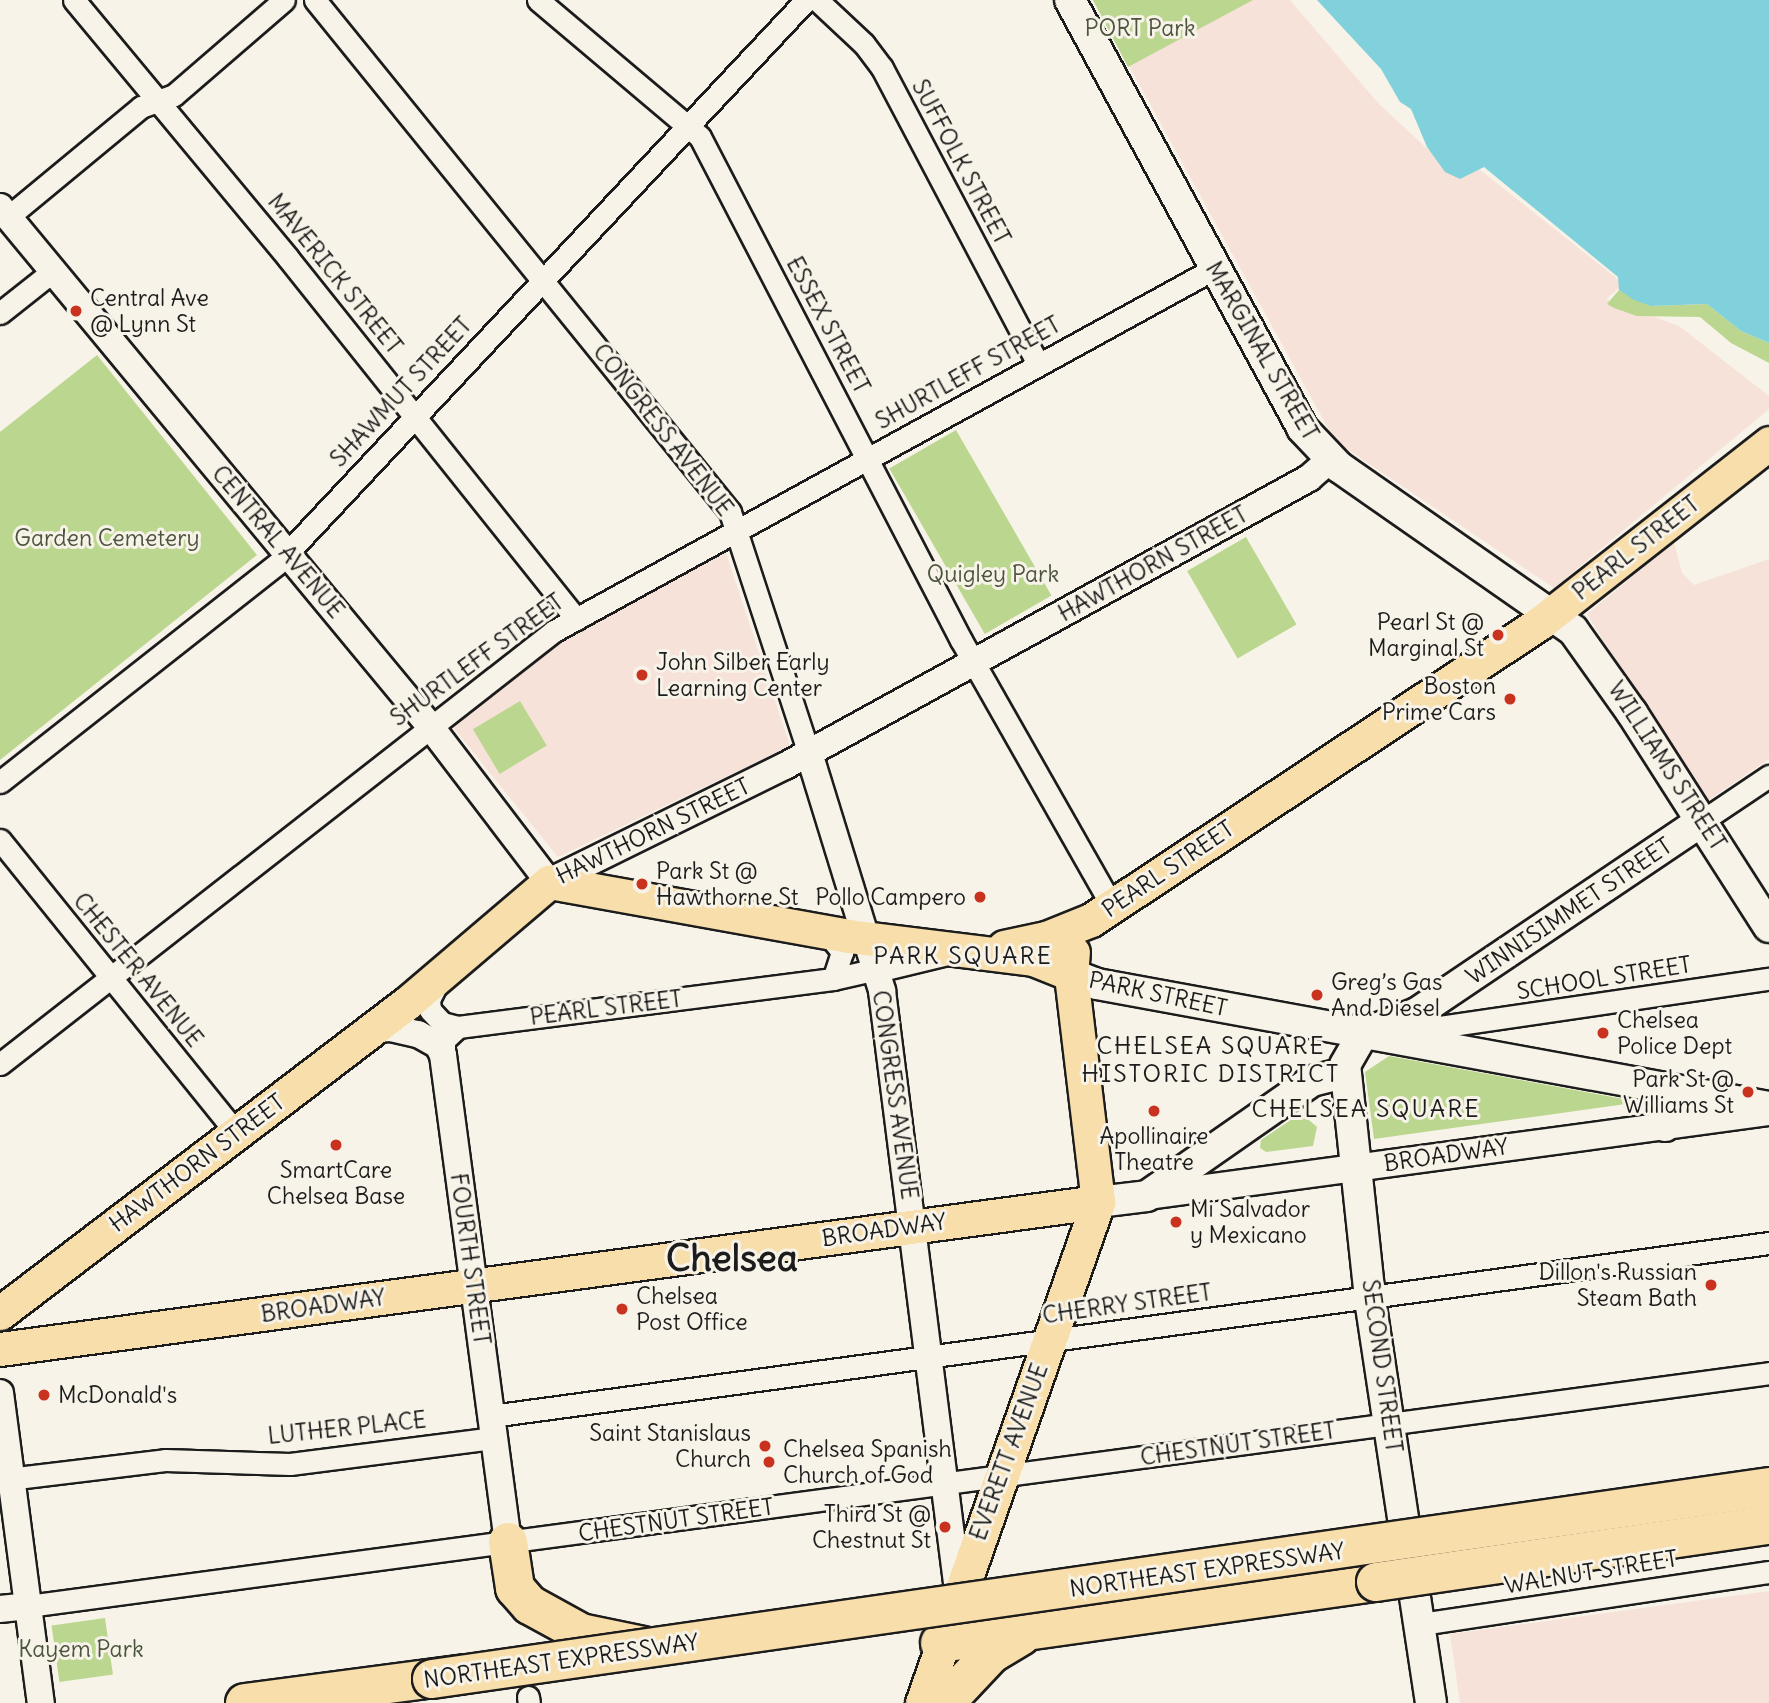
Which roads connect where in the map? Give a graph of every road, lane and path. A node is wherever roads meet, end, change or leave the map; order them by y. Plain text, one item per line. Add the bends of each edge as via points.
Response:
1 (74, 0) edge
2 (284, 0) edge
3 (315, 0) edge
4 (538, 0) edge
5 (806, 0) edge
6 (817, 0) edge
7 (1070, 0) edge
8 (157, 101) junction
9 (688, 123) junction
10 (4, 212) edge
11 (1215, 268) junction
12 (53, 271) junction
13 (543, 279) junction
14 (0, 313) edge
15 (1038, 364) junction
16 (415, 415) junction
17 (1769, 443) edge
18 (867, 459) junction
19 (1330, 460) junction
20 (737, 530) junction
21 (287, 553) junction
22 (1553, 613) junction
23 (576, 618) junction
24 (974, 662) junction
25 (430, 726) junction
26 (809, 753) junction
27 (1769, 776) edge
28 (0, 782) edge
29 (1702, 821) junction
30 (0, 840) edge
31 (549, 882) junction
32 (1102, 913) junction
33 (1769, 927) edge
34 (826, 932) junction
35 (964, 950) junction
36 (873, 954) junction
37 (444, 973) junction
38 (1071, 974) junction
39 (111, 978) junction
40 (833, 979) junction
41 (1769, 979) edge
42 (458, 1027) junction
43 (373, 1029) junction
44 (1363, 1034) junction
45 (444, 1059) junction
46 (0, 1064) edge
47 (1344, 1073) junction
48 (1663, 1090) junction
49 (1769, 1110) edge
50 (1665, 1126) junction
51 (236, 1132) junction
52 (1356, 1167) junction
53 (1147, 1196) junction
54 (1098, 1202) junction
55 (912, 1226) junction
56 (1769, 1244) edge
57 (474, 1285) junction
58 (1370, 1298) junction
59 (0, 1314) edge
60 (1049, 1341) junction
61 (0, 1349) edge
62 (929, 1358) junction
63 (1769, 1373) edge
64 (0, 1393) edge
65 (1390, 1424) junction
66 (493, 1427) junction
67 (1000, 1476) junction
68 (5, 1479) edge
69 (946, 1484) junction
70 (1769, 1487) edge
71 (1769, 1525) edge
72 (508, 1542) junction
73 (1769, 1572) edge
74 (958, 1591) junction
75 (28, 1606) junction
76 (0, 1609) edge
77 (1421, 1623) junction
78 (1061, 1625) junction
79 (940, 1643) junction
80 (673, 1644) junction
81 (41, 1703) edge
82 (245, 1703) edge
83 (337, 1703) edge
84 (922, 1703) edge
85 (944, 1703) edge
86 (1431, 1703) edge

1 - 8 street, MAVERICK STREET
2 - 8 street via 174,95
3 - 13 street, CONGRESS AVENUE
4 - 9 street, ESSEX STREET
5 - 9 street, SHAWMUT STREET
6 - 15 street, SUFFOLK STREET via 852,31 883,68
7 - 11 main road, MARGINAL STREET
8 - 10 street via 141,107
8 - 16 street, MAVERICK STREET
9 - 13 street, SHAWMUT STREET
9 - 18 street, ESSEX STREET via 700,138
10 - 12 street, CENTRAL AVENUE
11 - 15 street, SHURTLEFF STREET
11 - 19 main road, MARGINAL STREET via 1294,416
12 - 14 street
12 - 21 street, CENTRAL AVENUE
13 - 16 street, SHAWMUT STREET
13 - 20 street, CONGRESS AVENUE via 730,512
15 - 18 street, SHURTLEFF STREET
16 - 21 street, SHAWMUT STREET
16 - 23 street, MAVERICK STREET
17 - 22 main road, PEARL STREET
18 - 20 street, SHURTLEFF STREET
18 - 24 street, ESSEX STREET
19 - 22 main road, MARGINAL STREET
19 - 24 street, HAWTHORN STREET via 1309,478
20 - 23 street, SHURTLEFF STREET
20 - 26 street, CONGRESS AVENUE
21 - 25 street, CENTRAL AVENUE
21 - 28 street, SHAWMUT STREET
22 - 29 main road, WILLIAMS STREET via 1600,664
22 - 32 main road, PEARL STREET
23 - 25 street, SHURTLEFF STREET
24 - 26 street, HAWTHORN STREET
24 - 32 street, ESSEX STREET
25 - 31 street, CENTRAL AVENUE
25 - 39 street, SHURTLEFF STREET
26 - 31 street, HAWTHORN STREET
26 - 36 street, CONGRESS AVENUE
27 - 29 street, WINNISIMMET STREET
29 - 33 main road, WILLIAMS STREET
29 - 44 main road, WINNISIMMET STREET via 1417,1013
30 - 39 street, CHESTER AVENUE
31 - 34 main road, PARK STREET
31 - 37 main road, HAWTHORN STREET
32 - 35 main road, PEARL STREET via 1033,942
32 - 38 main road via 1074,947
34 - 36 main road, PARK STREET
34 - 40 street via 842,952
35 - 36 main road, PARK STREET
35 - 38 main road, PARK STREET via 1033,959
36 - 40 street, PEARL STREET
36 - 55 street, CONGRESS AVENUE
37 - 42 street via 431,994 429,1008 442,1023
37 - 43 main road, HAWTHORN STREET
38 - 44 main road, PARK STREET via 1097,984
38 - 54 main road
39 - 46 street, SHURTLEFF STREET
39 - 51 street, CHESTER AVENUE
40 - 42 street, PEARL STREET
41 - 44 street, SCHOOL STREET via 1446,1029
42 - 45 street via 444,1040
43 - 45 street via 418,1034 438,1045
43 - 51 main road, HAWTHORN STREET
44 - 47 main road
44 - 48 main road, PARK STREET
45 - 57 street, FOURTH STREET
47 - 52 main road, SECOND STREET
47 - 53 main road via 1312,1081
48 - 49 main road, PARK STREET
48 - 50 main road via 1675,1100 1676,1116
49 - 50 street, BROADWAY
50 - 52 street, BROADWAY
51 - 59 main road, HAWTHORN STREET
52 - 53 street, BROADWAY
52 - 58 main road, SECOND STREET
53 - 54 main road, BROADWAY
54 - 55 main road, BROADWAY
54 - 60 main road, EVERETT AVENUE
55 - 57 main road, BROADWAY
55 - 62 street, CONGRESS AVENUE
56 - 58 street, CHERRY STREET
57 - 61 main road, BROADWAY
57 - 66 street, FOURTH STREET
58 - 60 street, CHERRY STREET
58 - 65 main road, SECOND STREET
60 - 62 street, CHERRY STREET
60 - 67 main road, EVERETT AVENUE
62 - 66 street, CHERRY STREET
62 - 69 street, CONGRESS AVENUE
63 - 65 street, CHESTNUT STREET
64 - 68 street
65 - 67 street, CHESTNUT STREET
65 - 77 main road, SECOND STREET
66 - 68 street, LUTHER PLACE via 290,1464 165,1460
66 - 72 street, FOURTH STREET
67 - 69 street, CHESTNUT STREET
67 - 74 main road, EVERETT AVENUE
68 - 75 street
69 - 72 street, CHESTNUT STREET
69 - 74 street, CONGRESS AVENUE
70 - 80 highway, NORTHEAST EXPRESSWAY, bridge
70 - 83 highway, NORTHEAST EXPRESSWAY, bridge via 503,1667
71 - 78 highway, bridge
72 - 75 street, CHESTNUT STREET
72 - 80 highway via 515,1588 538,1611 613,1643
73 - 77 street, WALNUT STREET
74 - 79 main road, EVERETT AVENUE
75 - 76 street, CHESTNUT STREET
75 - 81 street
77 - 86 main road, SECOND STREET
78 - 79 highway
78 - 85 highway via 1004,1644 965,1677
79 - 84 main road, EVERETT AVENUE
80 - 82 highway, NORTHEAST EXPRESSWAY, bridge via 404,1685

